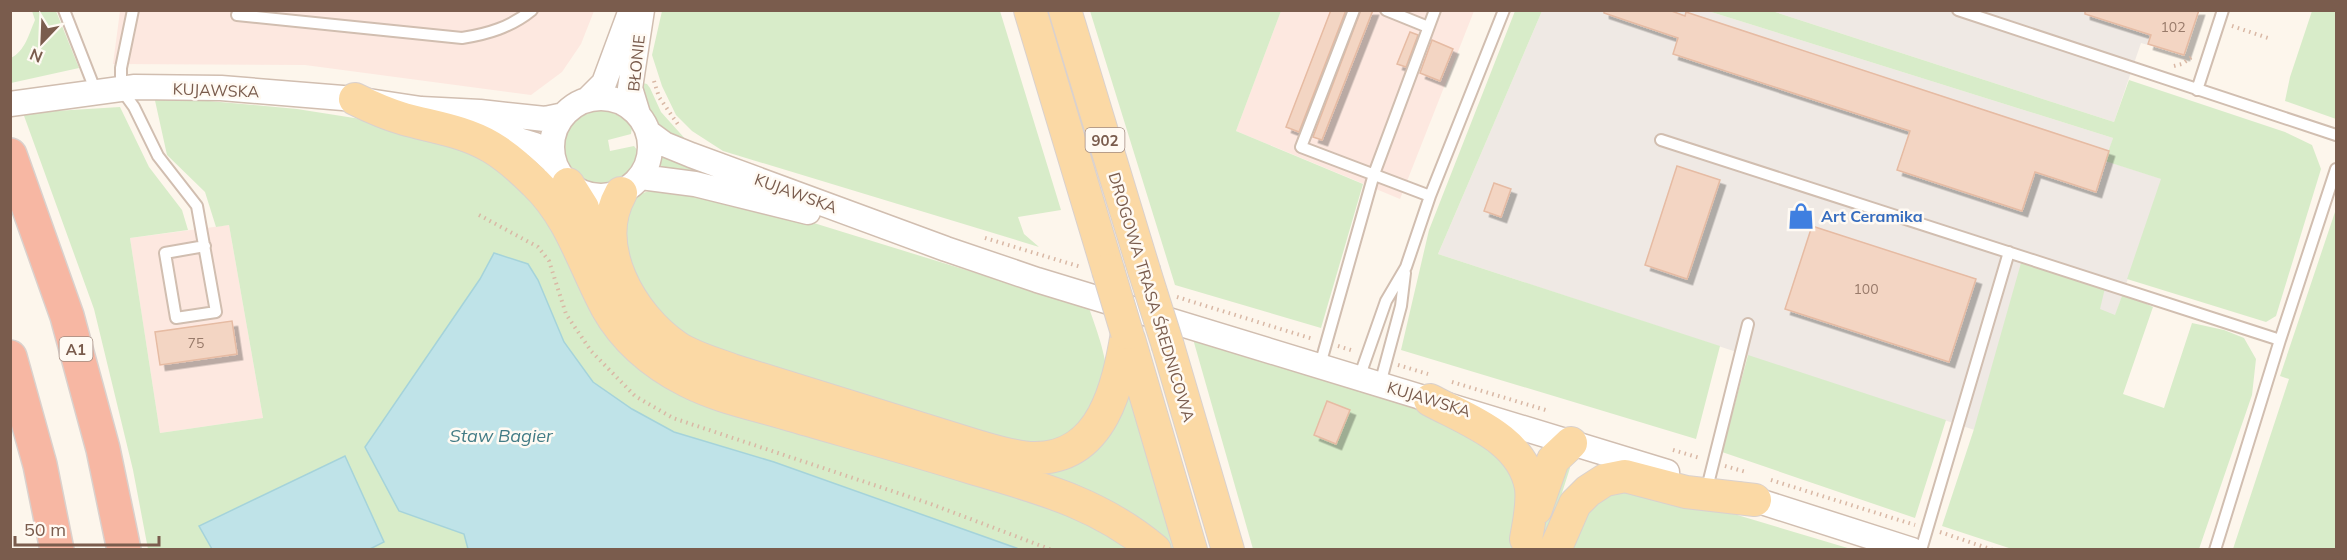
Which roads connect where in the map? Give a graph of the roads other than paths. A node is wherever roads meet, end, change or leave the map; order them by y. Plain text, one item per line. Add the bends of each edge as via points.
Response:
1 (64, 10) edge
2 (134, 10) edge
3 (532, 10) edge
4 (631, 10) edge
5 (642, 10) edge
6 (1030, 10) edge
7 (1065, 10) edge
8 (1354, 10) edge
9 (1386, 10) edge
10 (1434, 10) edge
11 (1504, 10) edge
12 (1958, 10) edge
13 (2223, 10) edge
14 (237, 15) dead end
15 (1428, 27) junction
16 (121, 89) junction
17 (2197, 90) junction
18 (96, 92) junction
19 (355, 99) junction
20 (587, 100) junction
21 (10, 104) edge
22 (421, 109) junction
23 (564, 115) junction
24 (643, 124) junction
25 (2337, 135) edge
26 (1660, 140) dead end
27 (10, 154) edge
28 (2337, 169) edge
29 (561, 173) junction
30 (1374, 174) junction
31 (631, 185) junction
32 (1430, 196) junction
33 (205, 246) junction
34 (946, 249) junction
35 (2009, 252) junction
36 (1406, 267) junction
37 (606, 307) junction
38 (1748, 324) dead end
39 (1127, 333) junction
40 (2280, 340) junction
41 (1323, 354) junction
42 (10, 357) edge
43 (1369, 373) junction
44 (1434, 384) junction
45 (1571, 443) junction
46 (1710, 473) junction
47 (1757, 484) junction
48 (1212, 498) junction
49 (1540, 547) edge
50 (57, 549) edge
51 (124, 549) edge
52 (1155, 549) edge
53 (1191, 549) edge
54 (1228, 549) edge
55 (1236, 549) edge
56 (1912, 549) edge
57 (1921, 549) edge
58 (2215, 549) edge

1 - 18 lane
2 - 16 lane via 121,68
3 - 14 lane via 508,26 462,38
4 - 20 street, BŁONIE via 604,83
5 - 24 street, BŁONIE via 630,88
6 - 39 main road, DROGOWA TRASA ŚREDNICOWA / 902, bridge via 1098,269
7 - 48 main road, DROGOWA TRASA ŚREDNICOWA / 902, bridge
8 - 30 lane via 1301,147
9 - 15 lane
10 - 15 lane
11 - 32 lane
12 - 17 lane
13 - 17 lane
15 - 30 lane
16 - 18 street, KUJAWSKA
16 - 19 street, KUJAWSKA via 221,88
16 - 33 lane via 158,156 197,206
17 - 25 lane
18 - 21 street, KUJAWSKA
19 - 22 street, KUJAWSKA
19 - 37 main road via 402,118 474,139 520,169 548,198 572,234
20 - 23 street
20 - 24 street via 613,99 630,108
22 - 23 street, KUJAWSKA via 545,118
22 - 29 street, KUJAWSKA via 535,145
23 - 29 street via 552,141
24 - 31 street via 650,156
24 - 34 street, KUJAWSKA via 664,144
26 - 35 lane
27 - 51 highway, A1 via 67,316 103,449
28 - 40 lane
29 - 31 street via 583,193 597,197
29 - 37 main road via 585,216
30 - 32 lane
30 - 41 lane
31 - 34 street, KUJAWSKA via 695,184
31 - 39 main road via 614,205 610,220 615,263 631,297 664,338 715,364 981,447 1034,458 1051,457 1081,443 1108,406
32 - 36 lane
33 - 33 lane via 165,253 176,318 216,312
34 - 41 street, KUJAWSKA via 1037,280
35 - 40 lane
35 - 57 lane
36 - 43 lane via 1386,301
36 - 43 lane via 1401,306 1386,361
37 - 52 main road via 637,347 670,372 707,391 1071,499 1106,515
38 - 46 lane
39 - 53 main road, DROGOWA TRASA ŚREDNICOWA / 902
40 - 58 lane
41 - 43 street, KUJAWSKA
42 - 50 highway via 40,465
43 - 44 street, KUJAWSKA
44 - 45 street, KUJAWSKA
44 - 49 main road via 1511,447 1526,469
45 - 46 street, KUJAWSKA
45 - 49 main road via 1553,460
46 - 47 street, KUJAWSKA
47 - 49 main road via 1686,492 1625,476 1605,480 1575,504
47 - 56 street, KUJAWSKA
48 - 54 main road, DROGOWA TRASA ŚREDNICOWA / 902
48 - 55 main road

